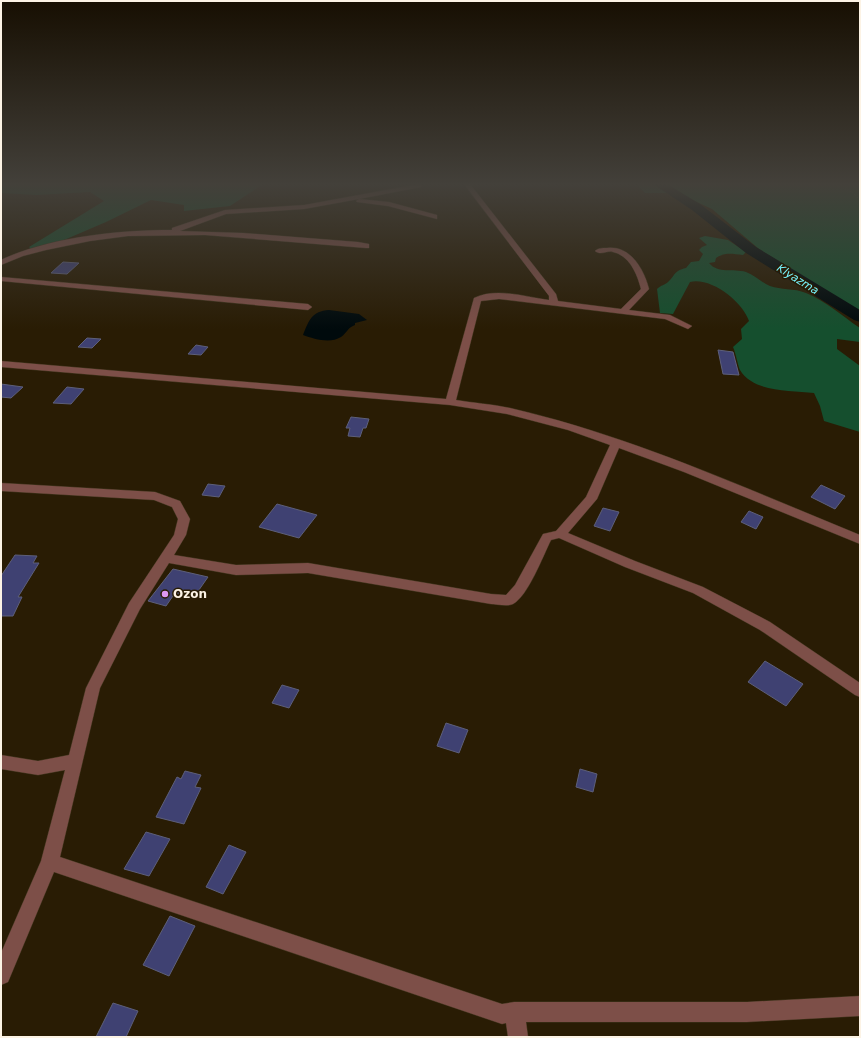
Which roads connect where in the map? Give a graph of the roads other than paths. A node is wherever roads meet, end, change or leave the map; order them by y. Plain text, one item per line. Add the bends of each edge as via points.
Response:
1 (154, 232) edge
2 (191, 232) edge
3 (504, 232) edge
4 (366, 246) dead end
5 (599, 251) dead end
6 (1, 263) edge
7 (1, 279) edge
8 (554, 303) junction
9 (308, 307) dead end
10 (623, 311) junction
11 (688, 326) dead end
12 (1, 364) edge
13 (450, 402) junction
14 (616, 444) junction
15 (1, 487) edge
16 (560, 534) junction
17 (860, 540) edge
18 (166, 558) junction
19 (860, 691) edge
20 (74, 761) junction
21 (1, 762) edge
22 (50, 862) junction
23 (1, 975) edge
24 (860, 1006) edge
25 (514, 1012) junction
26 (518, 1037) edge

1 - 6 street via 79,239 16,255
2 - 4 street
3 - 8 street via 553,296
5 - 10 street via 619,250 642,273 645,289
7 - 9 street via 45,281
8 - 10 street
8 - 13 street via 499,296 477,300
10 - 11 street via 667,317
12 - 13 street
13 - 14 street via 508,411 572,428
14 - 16 street via 591,499
14 - 17 street via 688,469
15 - 18 street via 156,496 176,504 184,519 180,535
16 - 18 street via 547,537 520,588 509,600 308,568 236,570
16 - 19 street via 698,590 765,626
18 - 20 street via 134,606 93,688
20 - 21 street via 38,768
20 - 22 street
22 - 23 street
22 - 25 street via 502,1014
24 - 25 street via 747,1012
25 - 26 street

